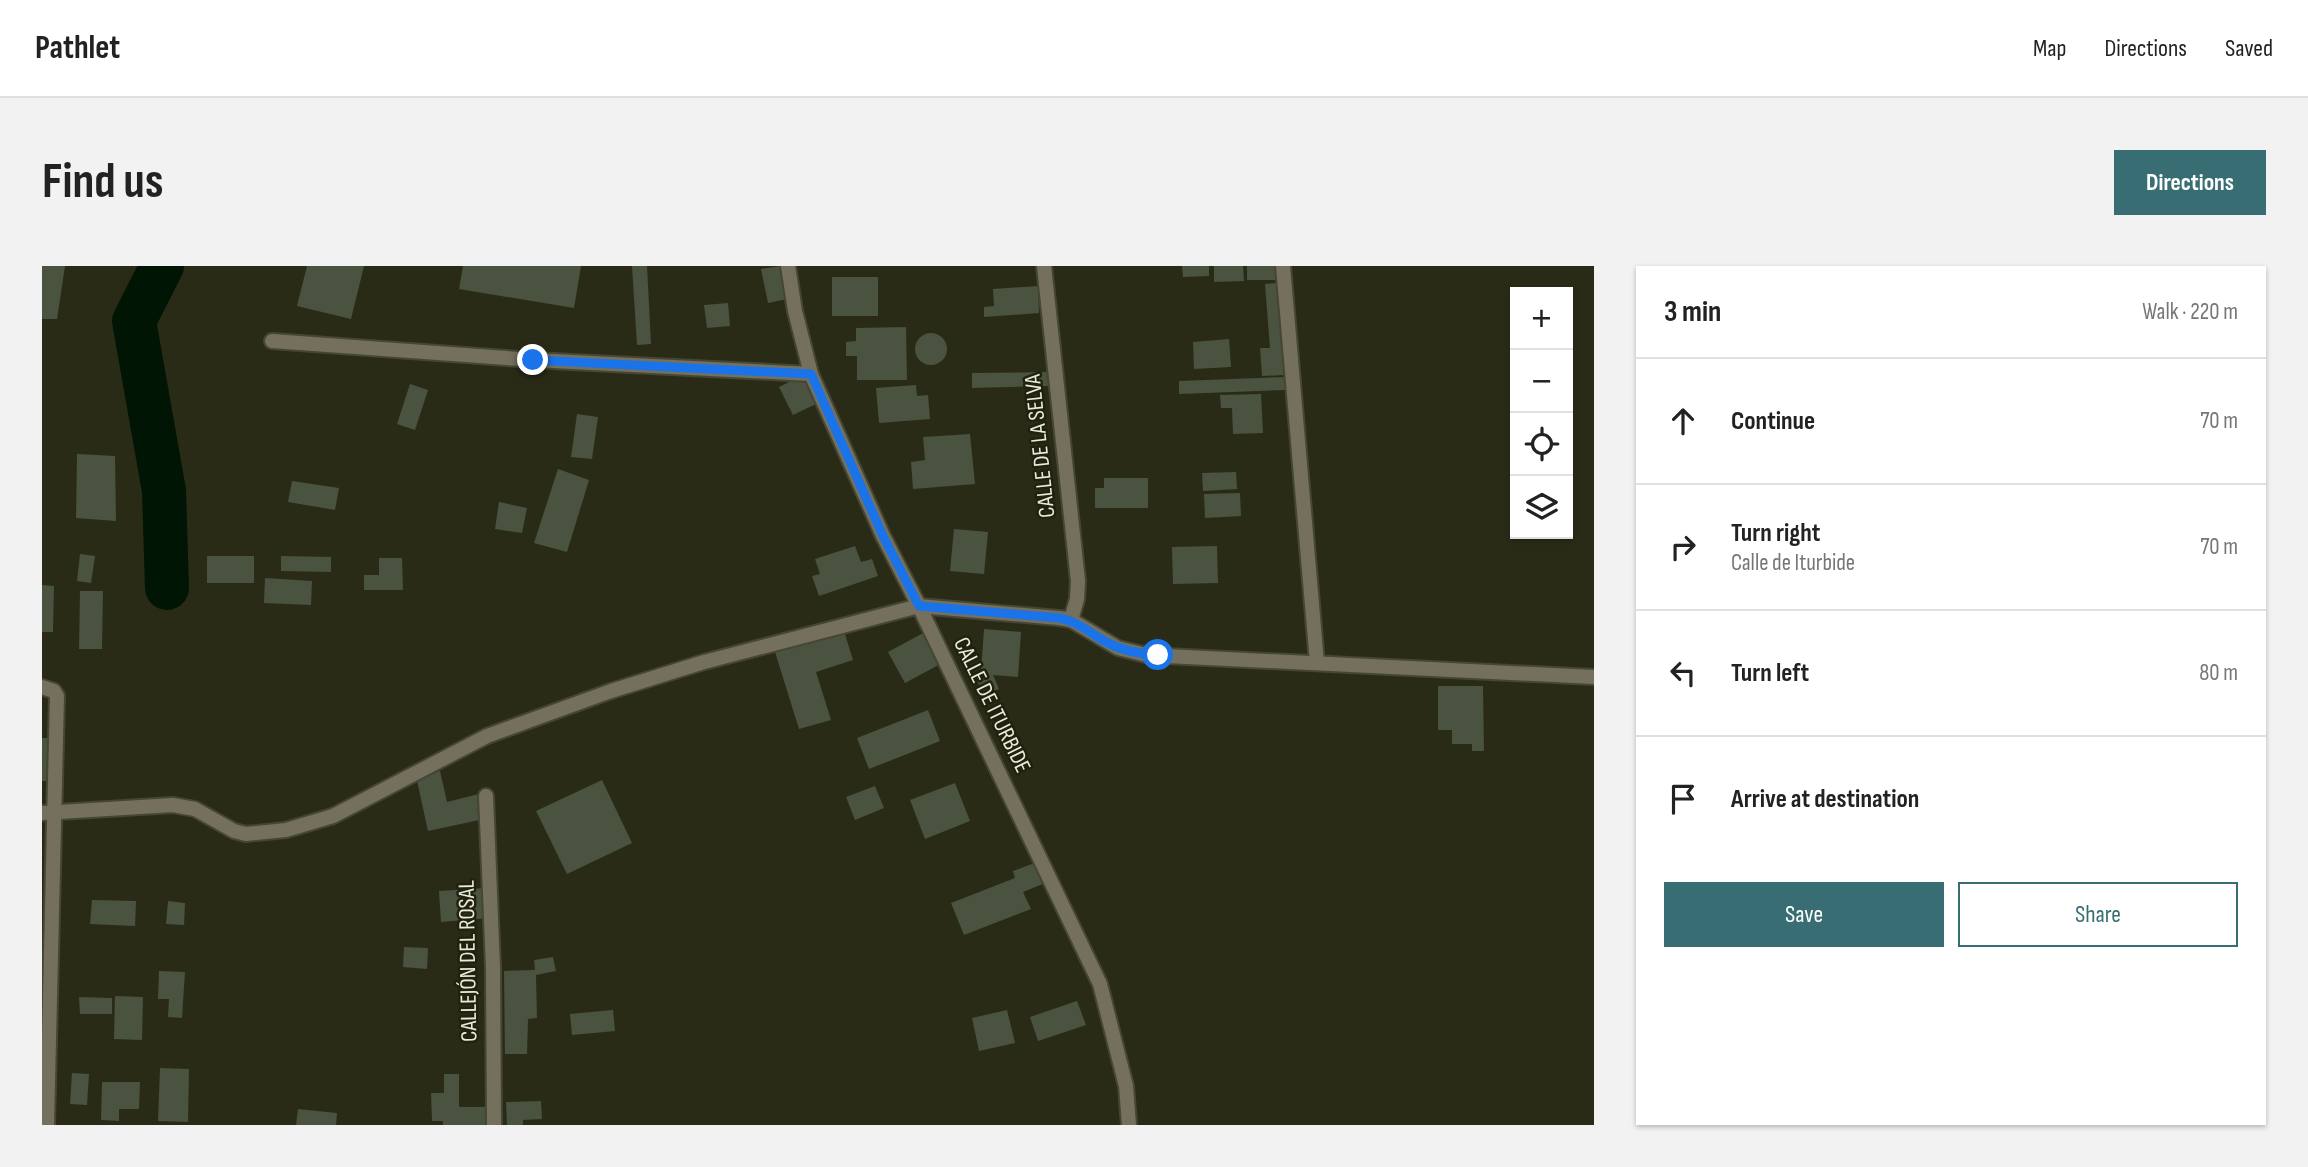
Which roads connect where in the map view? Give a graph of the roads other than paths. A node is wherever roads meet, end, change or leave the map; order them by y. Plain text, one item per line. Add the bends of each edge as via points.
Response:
1 (788, 266) edge
2 (1044, 266) edge
3 (1283, 266) edge
4 (272, 341) dead end
5 (811, 374) junction
6 (919, 606) junction
7 (1071, 620) junction
8 (1317, 663) junction
9 (1594, 677) edge
10 (48, 689) edge
11 (486, 796) dead end
12 (48, 813) edge
13 (47, 1125) edge
14 (494, 1125) edge
15 (1129, 1125) edge

1 - 5 street, CALLE DE ITURBIDE
2 - 7 street, CALLE DE LA SELVA via 1078,581
3 - 8 street
4 - 5 street
5 - 6 street, CALLE DE ITURBIDE
6 - 7 street
6 - 12 street via 611,691 487,736 332,816 286,830 246,834 186,806
6 - 15 street, CALLE DE ITURBIDE via 1100,984 1126,1086
7 - 8 street via 1106,643 1146,655
8 - 9 street
10 - 12 street via 57,696
11 - 14 street, CALLEJÓN DEL ROSAL
12 - 13 street

